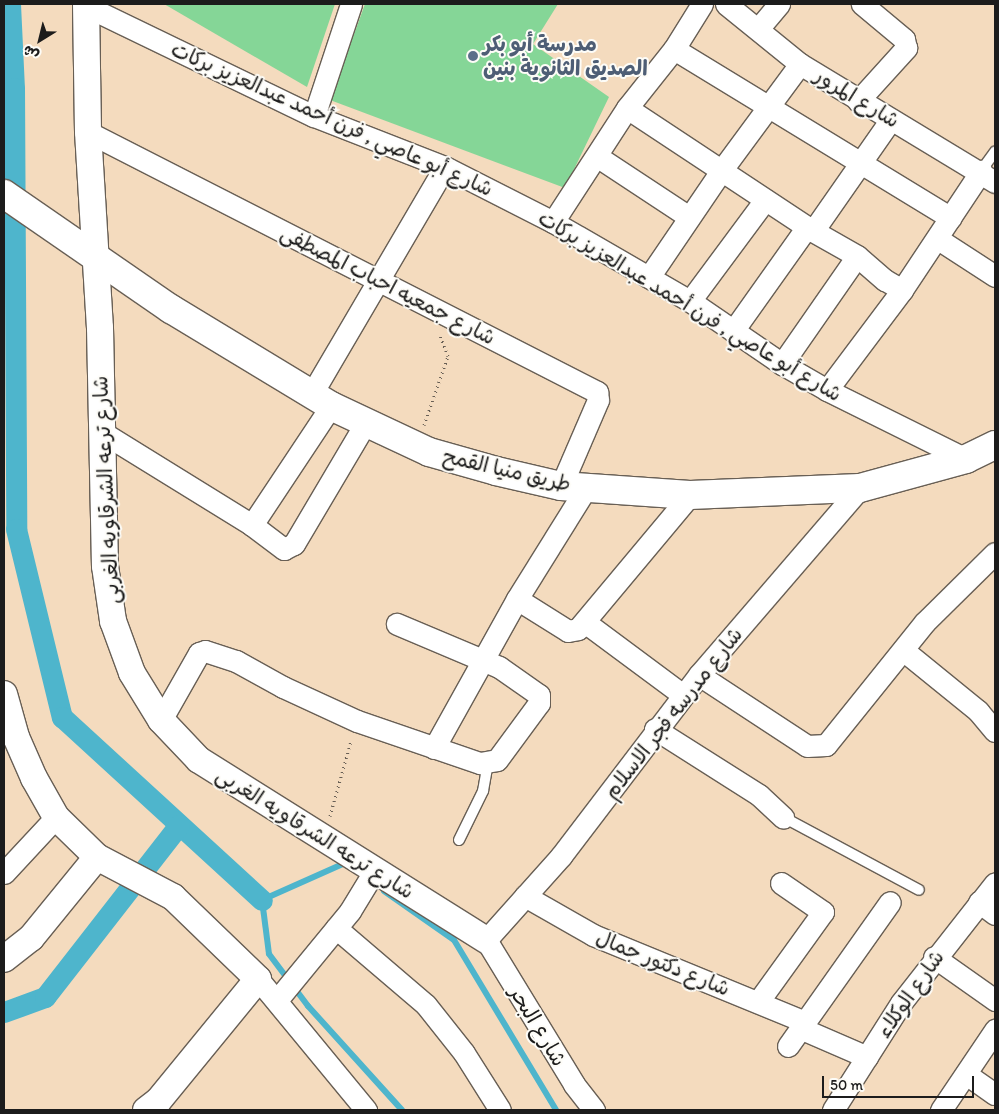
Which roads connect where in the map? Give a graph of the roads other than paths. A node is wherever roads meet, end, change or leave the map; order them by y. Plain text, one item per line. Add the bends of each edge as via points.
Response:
1 (351, 4) edge
2 (702, 4) edge
3 (726, 4) edge
4 (779, 4) edge
5 (862, 4) edge
6 (86, 5) edge
7 (758, 29) junction
8 (674, 49) junction
9 (800, 64) junction
10 (858, 101) junction
11 (768, 106) junction
12 (627, 108) junction
13 (314, 116) junction
14 (891, 119) junction
15 (88, 132) junction
16 (995, 152) edge
17 (598, 157) junction
18 (861, 163) junction
19 (445, 167) junction
20 (721, 171) junction
21 (988, 176) edge
22 (4, 194) edge
23 (765, 200) junction
24 (689, 217) junction
25 (952, 218) junction
26 (553, 222) junction
27 (810, 229) junction
28 (938, 239) junction
29 (857, 256) junction
30 (96, 257) junction
31 (995, 276) edge
32 (649, 277) junction
33 (379, 280) junction
34 (902, 290) junction
35 (690, 301) junction
36 (733, 331) junction
37 (782, 364) junction
38 (827, 390) junction
39 (321, 400) junction
40 (365, 424) junction
41 (100, 431) junction
42 (995, 445) edge
43 (966, 459) junction
44 (574, 487) junction
45 (860, 488) junction
46 (690, 496) junction
47 (252, 525) junction
48 (995, 553) edge
49 (517, 598) junction
50 (586, 623) junction
51 (397, 624) dead end
52 (903, 650) junction
53 (483, 660) junction
54 (698, 675) junction
55 (4, 694) edge
56 (683, 695) junction
57 (161, 720) junction
58 (655, 729) junction
59 (995, 731) edge
60 (434, 748) junction
61 (488, 763) junction
62 (56, 816) junction
63 (784, 817) joint
64 (459, 840) dead end
65 (97, 857) junction
66 (375, 870) junction
67 (4, 873) edge
68 (781, 883) dead end
69 (995, 883) edge
70 (918, 890) dead end
71 (526, 896) junction
72 (890, 902) dead end
73 (987, 908) edge
74 (336, 928) junction
75 (486, 940) junction
76 (934, 957) junction
77 (4, 960) edge
78 (258, 979) junction
79 (279, 997) junction
80 (995, 1000) edge
81 (758, 1002) junction
82 (995, 1030) edge
83 (798, 1032) junction
84 (867, 1057) junction
85 (966, 1074) junction
86 (995, 1094) edge
87 (146, 1110) edge
88 (366, 1110) edge
89 (500, 1110) edge
90 (594, 1110) edge
91 (833, 1110) edge
92 (941, 1110) edge

1 - 13 street
2 - 8 street
3 - 7 street, شارع المرور
4 - 7 street
5 - 10 street via 904,39 906,48
6 - 13 street, شارع أبو عاصي , فرن أحمد عبدالعزيز بركات
6 - 15 street, شارع ترعه الشرقاويه الغربى
7 - 9 street, شارع المرور
8 - 11 street
8 - 12 street
9 - 10 street, شارع المرور
9 - 11 street
10 - 14 street, شارع المرور
11 - 18 street
11 - 20 street
12 - 17 street
12 - 20 street
13 - 19 street, شارع أبو عاصي , فرن أحمد عبدالعزيز بركات
14 - 18 street
14 - 21 street, شارع المرور
15 - 30 street, شارع ترعه الشرقاويه الغربى
15 - 33 street, شارع جمعيه احباب المصطفى
16 - 21 lane
17 - 24 street
17 - 26 street
18 - 25 street
18 - 27 street
19 - 26 street, شارع أبو عاصي , فرن أحمد عبدالعزيز بركات
19 - 33 street
20 - 23 street
20 - 24 street
21 - 25 street
22 - 30 main road, طريق منيا القمح
23 - 27 street
23 - 35 street
24 - 32 street
25 - 28 street
26 - 32 street, شارع أبو عاصي , فرن أحمد عبدالعزيز بركات
27 - 29 street
27 - 36 street
28 - 31 street
28 - 34 street
29 - 34 street via 884,280
29 - 37 street
30 - 39 main road, طريق منيا القمح via 171,309
30 - 41 street, شارع ترعه الشرقاويه الغربى
32 - 35 street, شارع أبو عاصي , فرن أحمد عبدالعزيز بركات
33 - 39 street
33 - 44 street, شارع جمعيه احباب المصطفى via 597,392 598,400
34 - 38 street
35 - 36 street, شارع أبو عاصي , فرن أحمد عبدالعزيز بركات
36 - 37 street, شارع أبو عاصي , فرن أحمد عبدالعزيز بركات
37 - 38 street, شارع أبو عاصي , فرن أحمد عبدالعزيز بركات
38 - 43 street, شارع أبو عاصي , فرن أحمد عبدالعزيز بركات
39 - 40 main road, طريق منيا القمح
39 - 47 street
40 - 44 main road, طريق منيا القمح via 415,446 496,471
40 - 47 street via 291,548 284,549
41 - 47 street
41 - 57 street, شارع ترعه الشرقاويه الغربى via 105,566 113,621 132,673
42 - 43 main road, طريق منيا القمح
43 - 45 main road, طريق منيا القمح
44 - 46 main road, طريق منيا القمح
44 - 49 street
45 - 46 main road, طريق منيا القمح
45 - 54 street, شارع مدرسه فجر الاسلام
46 - 50 street
48 - 52 street via 925,622
49 - 50 street via 568,631
49 - 53 street
50 - 56 street
51 - 53 street
52 - 54 street via 826,745 817,748 808,746
52 - 59 street via 978,712
53 - 60 street
53 - 61 street via 515,676 540,699 503,754
54 - 56 street, شارع مدرسه فجر الاسلام
55 - 62 street via 30,770
56 - 58 street, شارع مدرسه فجر الاسلام
57 - 60 street via 199,653 205,651 236,661 357,721
57 - 66 street, شارع ترعه الشرقاويه الغربى via 199,760
58 - 63 street via 753,791
58 - 71 street, شارع مدرسه فجر الاسلام via 594,815
60 - 61 street
61 - 64 lane via 483,791
62 - 65 street
62 - 67 street
63 - 70 lane
65 - 77 street via 30,938
65 - 78 street via 173,897
66 - 74 street
66 - 75 street, شارع ترعه الشرقاويه الغربى
68 - 81 street via 823,912
69 - 73 street, شارع الوكلاء
71 - 75 street, شارع مدرسه فجر الاسلام
71 - 81 street, شارع دكتور جمال via 593,935
72 - 83 street
73 - 76 street, شارع الوكلاء
74 - 79 street
74 - 89 street via 441,1022
75 - 90 street, شارع البحر via 574,1084
76 - 80 street
76 - 84 street, شارع الوكلاء
78 - 79 street
78 - 87 street via 158,1101
79 - 88 street
81 - 83 street, شارع دكتور جمال
82 - 85 street
83 - 84 street, شارع دكتور جمال
84 - 91 street, شارع الوكلاء
85 - 86 street
85 - 92 street

